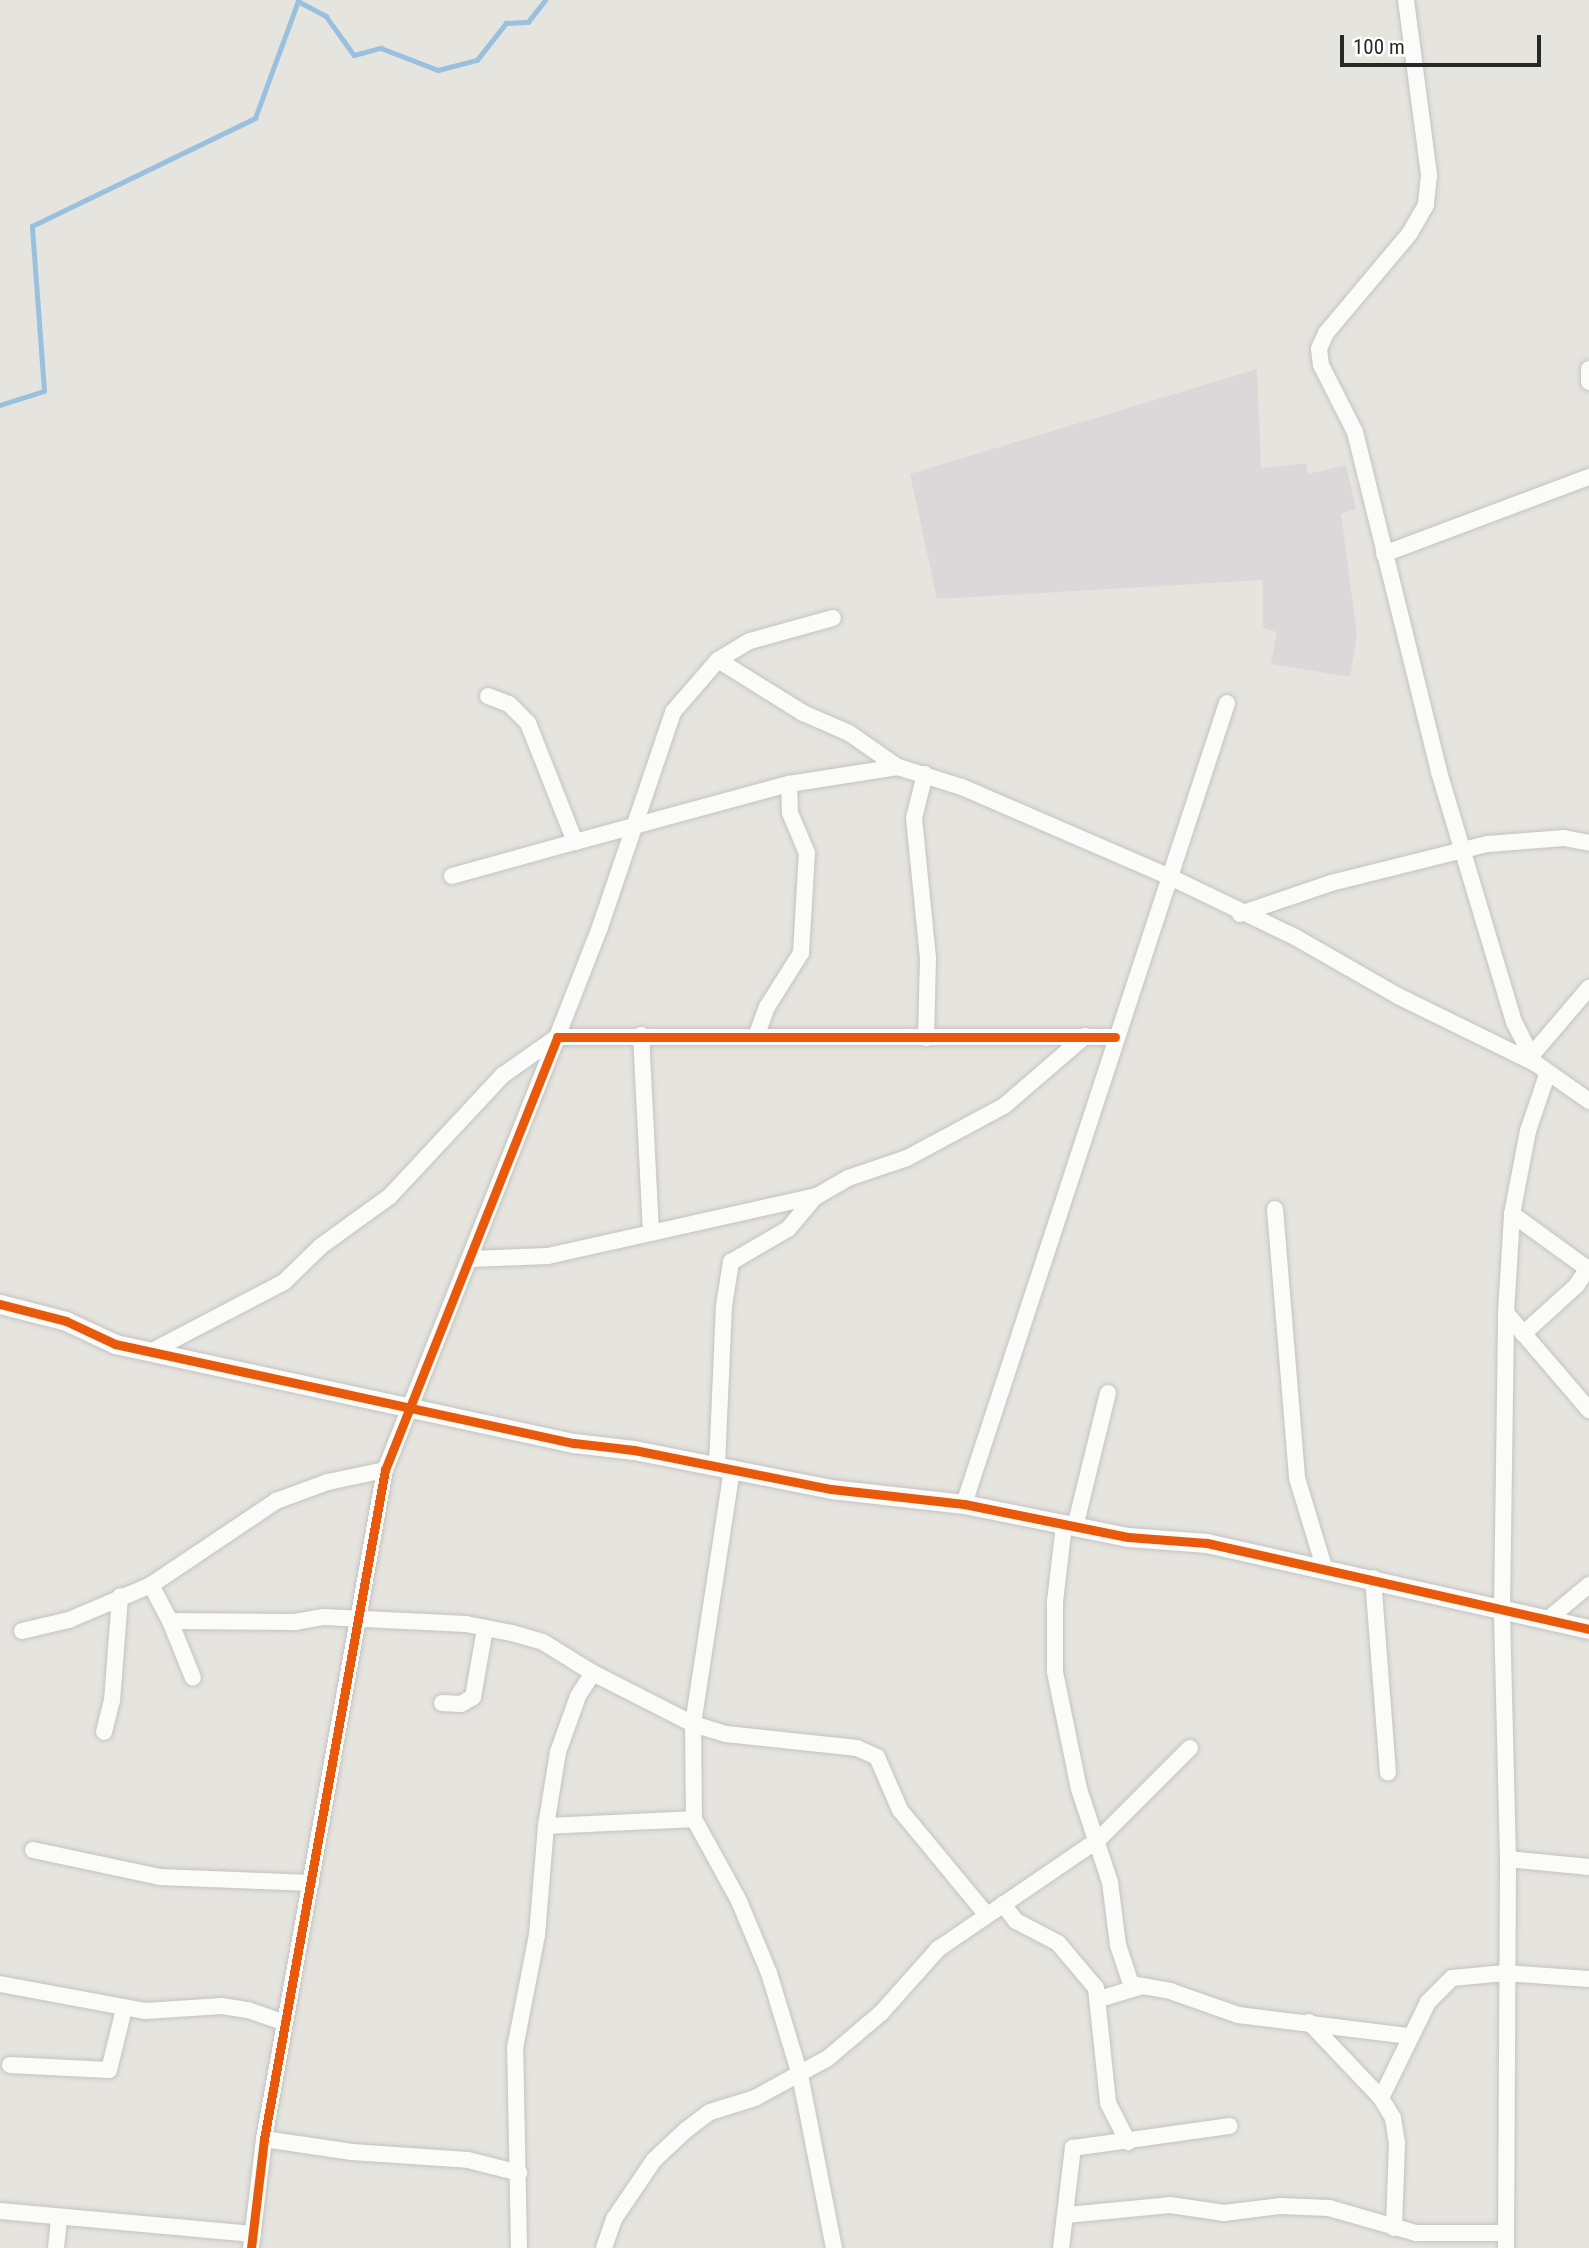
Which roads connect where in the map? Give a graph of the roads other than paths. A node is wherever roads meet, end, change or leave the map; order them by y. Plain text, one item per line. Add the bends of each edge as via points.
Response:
1 (1406, 0) edge
2 (1589, 369) edge
3 (1589, 382) edge
4 (1589, 477) edge
5 (1384, 554) junction
6 (832, 618) dead end
7 (718, 660) junction
8 (488, 696) dead end
9 (1227, 703) dead end
10 (898, 767) junction
11 (925, 774) junction
12 (789, 784) junction
13 (637, 824) junction
14 (575, 842) junction
15 (1589, 843) edge
16 (1464, 850) junction
17 (452, 876) dead end
18 (1172, 878) junction
19 (1240, 914) junction
20 (1589, 988) edge
21 (757, 1034) junction
22 (641, 1035) junction
23 (1085, 1036) junction
24 (557, 1037) junction
25 (1115, 1037) junction
26 (926, 1038) junction
27 (1537, 1065) junction
28 (1589, 1101) edge
29 (817, 1196) junction
30 (1275, 1209) dead end
31 (1513, 1214) junction
32 (651, 1233) junction
33 (470, 1259) junction
34 (1589, 1269) edge
35 (0, 1304) edge
36 (1506, 1313) junction
37 (1522, 1334) junction
38 (154, 1350) junction
39 (1108, 1393) dead end
40 (413, 1406) junction
41 (1589, 1409) edge
42 (724, 1466) junction
43 (385, 1470) junction
44 (964, 1504) junction
45 (1070, 1526) junction
46 (1324, 1567) junction
47 (1373, 1578) junction
48 (151, 1585) junction
49 (1589, 1585) edge
50 (120, 1596) junction
51 (1502, 1609) junction
52 (1546, 1620) junction
53 (170, 1621) junction
54 (354, 1622) junction
55 (485, 1629) junction
56 (1589, 1629) edge
57 (22, 1631) dead end
58 (593, 1674) junction
59 (193, 1678) dead end
60 (442, 1703) dead end
61 (693, 1724) junction
62 (104, 1732) dead end
63 (1190, 1748) dead end
64 (1388, 1772) dead end
65 (694, 1819) junction
66 (546, 1826) junction
67 (1098, 1840) junction
68 (33, 1850) dead end
69 (1508, 1859) junction
70 (1589, 1867) edge
71 (310, 1883) junction
72 (1003, 1904) junction
73 (987, 1915) junction
74 (1505, 1973) junction
75 (1589, 1979) edge
76 (0, 1984) edge
77 (1140, 1987) junction
78 (1099, 1999) junction
79 (124, 2009) junction
80 (1309, 2022) junction
81 (285, 2023) junction
82 (1408, 2036) junction
83 (10, 2065) dead end
84 (800, 2075) junction
85 (1381, 2098) junction
86 (1229, 2126) dead end
87 (264, 2139) junction
88 (1128, 2142) junction
89 (519, 2173) junction
90 (0, 2211) edge
91 (1067, 2215) junction
92 (60, 2217) junction
93 (1394, 2228) junction
94 (1506, 2240) edge
95 (252, 2241) edge
96 (56, 2248) edge
97 (519, 2248) edge
98 (604, 2248) edge
99 (834, 2248) edge
100 (1061, 2248) edge

1 - 5 street via 1429,175 1426,205 1410,233 1326,333 1319,349 1321,365 1355,432
2 - 3 street
4 - 5 street
5 - 16 street
6 - 7 street via 750,641
7 - 10 street via 803,713 849,733
7 - 13 street via 673,712
8 - 14 street via 509,704 528,723
9 - 18 street
10 - 11 street
10 - 12 street
11 - 18 street
11 - 26 street via 914,818 928,958
12 - 13 street
12 - 21 street via 790,813 807,853 801,953 767,1007
13 - 14 street
13 - 24 street
14 - 17 street
15 - 16 street via 1564,838
16 - 19 street via 1331,883
16 - 27 street via 1514,1022
18 - 19 street
18 - 25 street
19 - 27 street via 1295,937 1398,996
20 - 27 street
21 - 22 street
21 - 26 street
22 - 24 street
22 - 32 street
23 - 25 street
23 - 26 street
23 - 29 street via 1004,1107 906,1158 848,1178
24 - 33 street
24 - 38 street via 503,1075 390,1196 321,1246 284,1282
25 - 44 street
27 - 28 street
27 - 31 street
29 - 32 street
29 - 42 street via 788,1229 731,1262 724,1306
30 - 46 street via 1297,1478
31 - 34 street
31 - 36 street
32 - 33 street via 548,1256
33 - 40 street
34 - 37 street
35 - 38 street via 66,1321 115,1344
36 - 37 street
36 - 51 street
37 - 41 street
38 - 40 street
39 - 45 street
40 - 42 street via 574,1443
40 - 43 street
42 - 44 street via 831,1489
42 - 61 street
43 - 48 street via 328,1482 276,1501
43 - 54 street
44 - 45 street
45 - 46 street via 1207,1543
45 - 67 street via 1055,1602 1055,1672 1079,1789
46 - 47 street
47 - 51 street
47 - 64 street
48 - 50 street
48 - 53 street
49 - 52 street
50 - 57 street via 69,1620
50 - 62 street via 112,1701
51 - 52 street
51 - 69 street
52 - 56 street
53 - 54 street via 295,1622 324,1617
53 - 59 street
54 - 55 street via 454,1623
54 - 71 street
55 - 58 street via 543,1642
55 - 60 street via 473,1697 461,1704
58 - 61 street
58 - 66 street via 578,1696 558,1752
61 - 65 street
61 - 73 street via 726,1734 857,1748 877,1757 908,1822
63 - 67 street
65 - 66 street
65 - 84 street via 757,1938
66 - 89 street via 537,1935 515,2048
67 - 72 street
67 - 77 street via 1110,1882 1118,1945 1131,1984
68 - 71 street via 160,1877
69 - 70 street
69 - 74 street
71 - 81 street
72 - 73 street
72 - 78 street via 1016,1921 1058,1943 1088,1974
73 - 84 street via 938,1949 881,2013
74 - 75 street
74 - 82 street via 1452,1978 1438,1987
74 - 94 street
76 - 79 street
77 - 78 street
77 - 80 street via 1159,1988 1238,2015
78 - 88 street via 1108,2103
79 - 81 street via 222,2006
79 - 83 street via 109,2070
80 - 82 street
80 - 85 street
81 - 87 street
82 - 85 street
84 - 98 street via 755,2098 710,2112 686,2130 654,2160 614,2219
84 - 99 street
85 - 93 street via 1397,2128
86 - 88 street
87 - 89 street via 352,2152 468,2160
87 - 95 street
88 - 91 street via 1073,2148
89 - 97 street
90 - 92 street
91 - 93 street via 1170,2205 1224,2213 1280,2206 1329,2208
91 - 100 street
92 - 95 street
92 - 96 street
93 - 94 street

